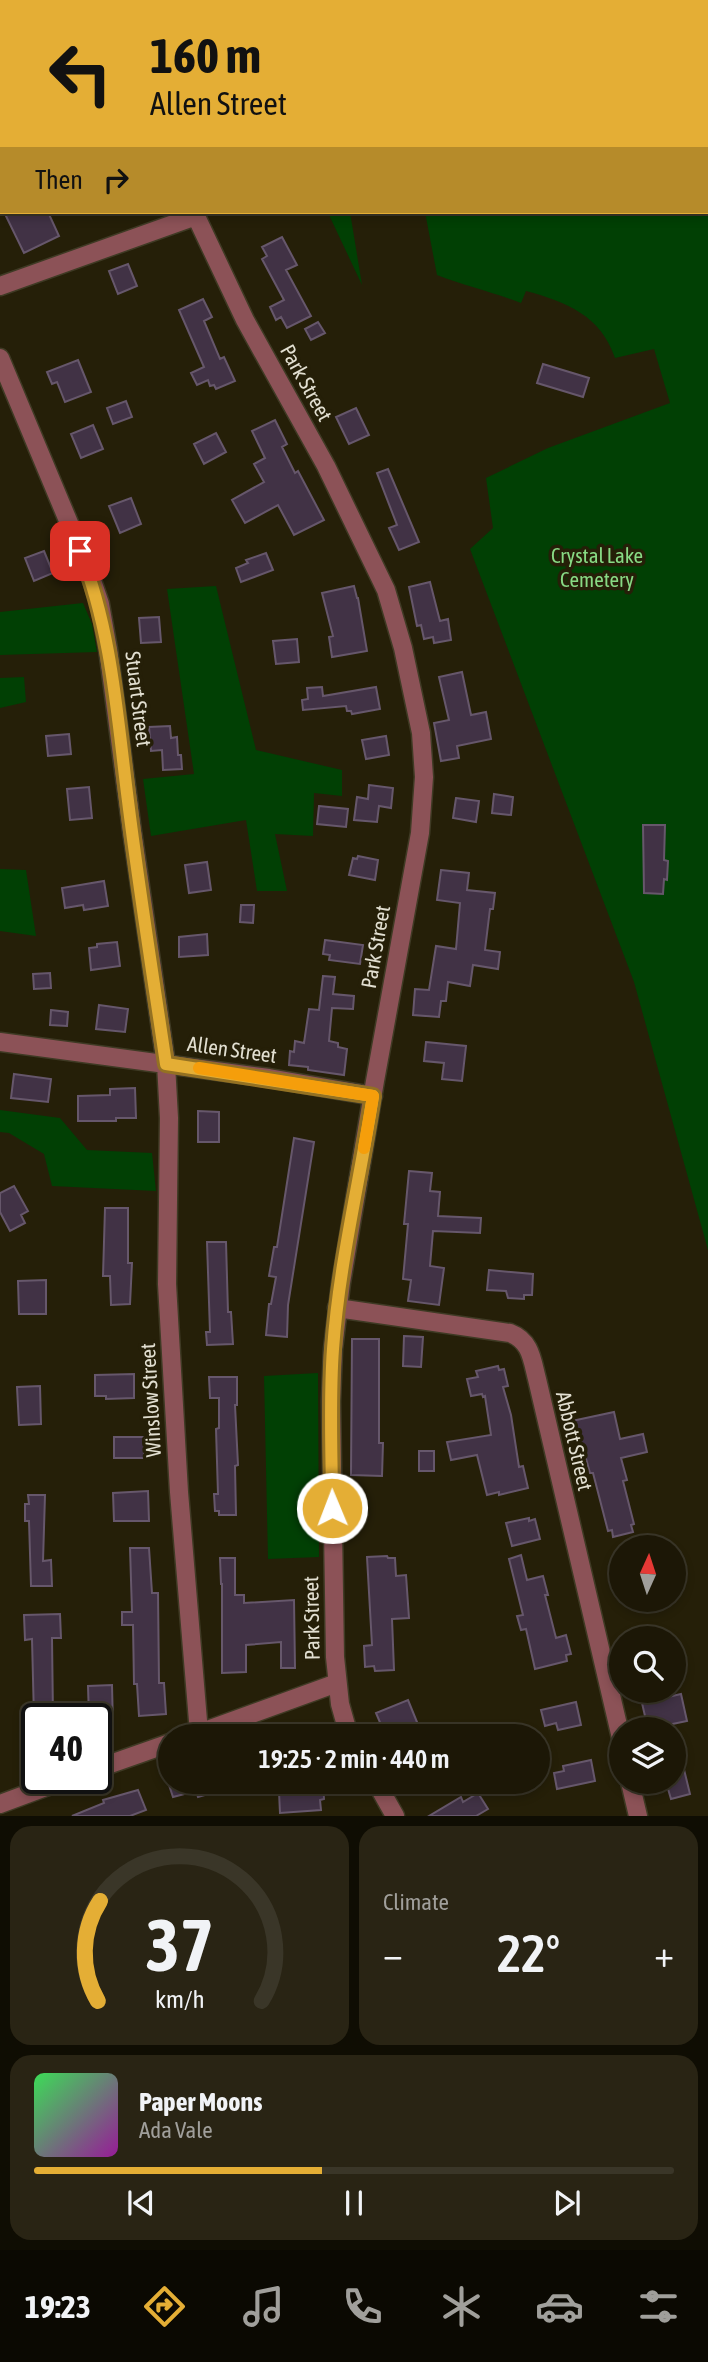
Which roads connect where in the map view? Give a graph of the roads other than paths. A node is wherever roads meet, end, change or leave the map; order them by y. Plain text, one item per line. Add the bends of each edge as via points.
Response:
1 (195, 214) edge
2 (0, 286) edge
3 (0, 358) edge
4 (0, 1042) edge
5 (166, 1064) junction
6 (373, 1096) junction
7 (337, 1308) junction
8 (337, 1683) junction
9 (616, 1717) edge
10 (194, 1724) edge
11 (225, 1724) edge
12 (346, 1724) edge
13 (158, 1747) edge
14 (112, 1763) edge
15 (27, 1794) edge
16 (378, 1794) edge
17 (383, 1794) edge
18 (633, 1794) edge
19 (0, 1804) edge
20 (376, 1816) edge
21 (395, 1816) edge
22 (638, 1816) edge

1 - 2 street
1 - 6 street, Park Street via 245,320 326,466 381,578 403,649 421,733 420,833
3 - 5 street, Stuart Street via 103,618
4 - 5 street, Allen Street
5 - 6 street, Allen Street
5 - 10 street, Winslow Street via 167,1284
6 - 7 street, Park Street
7 - 8 street, Park Street via 331,1401
7 - 9 street, Abbott Street via 510,1333 526,1343
8 - 11 street
8 - 12 street, Park Street
13 - 14 street
15 - 19 street
16 - 20 street
17 - 21 street
18 - 22 street

